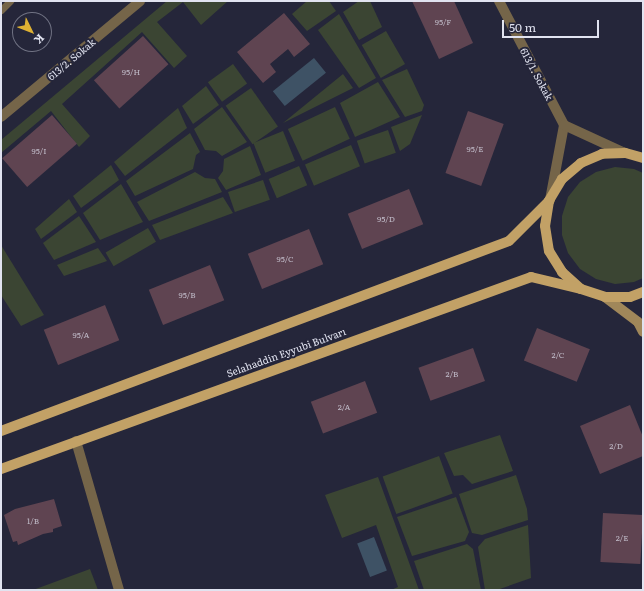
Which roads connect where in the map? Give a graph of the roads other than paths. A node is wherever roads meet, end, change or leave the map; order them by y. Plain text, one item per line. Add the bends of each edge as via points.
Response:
1 (10, 1) edge
2 (140, 1) edge
3 (499, 1) edge
4 (1, 10) edge
5 (1, 117) edge
6 (564, 125) junction
7 (625, 153) junction
8 (643, 158) edge
9 (549, 201) junction
10 (581, 288) junction
11 (643, 292) edge
12 (605, 297) junction
13 (643, 332) edge
14 (1, 430) edge
15 (76, 442) junction
16 (1, 469) edge
17 (119, 590) edge

1 - 4 lane
2 - 5 street, 613/2. Sokak
3 - 6 street, 613/1. Sokak
6 - 7 street
6 - 9 street
7 - 8 main road
7 - 9 main road via 602,154 581,163 562,179
9 - 10 main road via 545,226 549,250 562,272
9 - 14 main road via 509,241
10 - 12 main road
10 - 15 main road, Selahaddin Eyyubi Bulvarı via 531,277
11 - 12 main road via 630,297
12 - 13 main road via 638,322
15 - 16 main road, Selahaddin Eyyubi Bulvarı
15 - 17 street

